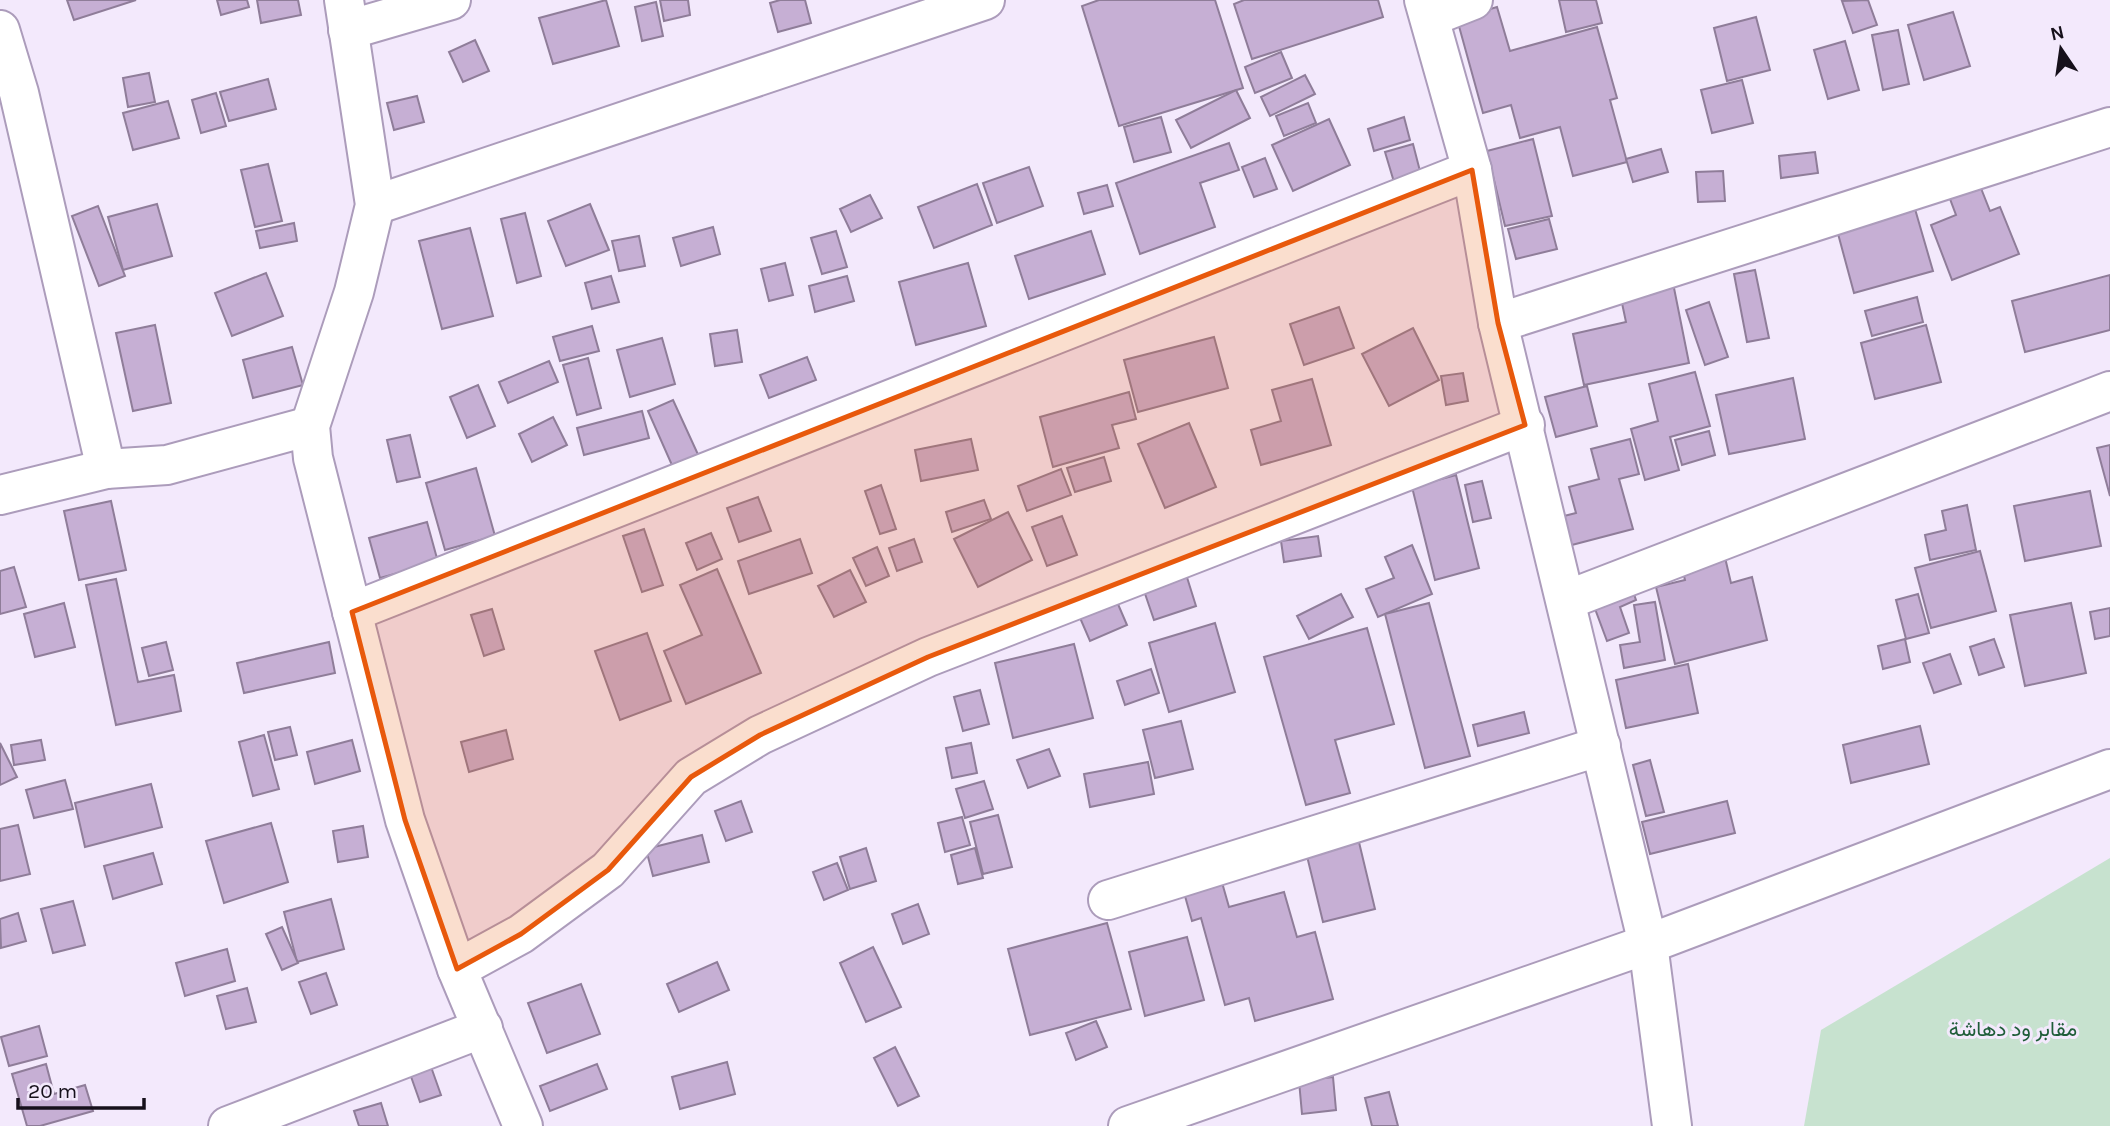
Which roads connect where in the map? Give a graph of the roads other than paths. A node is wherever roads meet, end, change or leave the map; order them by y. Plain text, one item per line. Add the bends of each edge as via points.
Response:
1 (451, 0) edge
2 (985, 0) edge
3 (1473, 0) edge
4 (1427, 8) edge
5 (346, 15) edge
6 (0, 30) edge
7 (9, 96) edge
8 (2110, 127) edge
9 (1472, 170) junction
10 (375, 205) junction
11 (1498, 323) junction
12 (2110, 391) edge
13 (1525, 425) junction
14 (310, 426) junction
15 (106, 470) junction
16 (0, 495) edge
17 (1567, 600) junction
18 (352, 612) junction
19 (1601, 746) junction
20 (2110, 769) edge
21 (1108, 900) dead end
22 (1648, 944) junction
23 (457, 969) junction
24 (482, 1028) junction
25 (228, 1126) edge
26 (523, 1126) edge
27 (1128, 1126) edge
28 (1672, 1126) edge

1 - 5 street
2 - 10 street
3 - 4 street
4 - 9 street
5 - 10 street
6 - 7 street
7 - 15 street
8 - 11 street
9 - 11 street
9 - 18 street
10 - 14 street via 354,292
11 - 13 street
12 - 17 street
13 - 17 street
13 - 23 street via 928,657 760,735 691,777 608,870 522,934
14 - 15 street via 167,466
14 - 18 street via 313,458
15 - 16 street
17 - 19 street
18 - 23 street via 405,820
19 - 21 street
19 - 22 street
20 - 22 street
22 - 27 street
22 - 28 street
23 - 24 street
24 - 25 street
24 - 26 street

